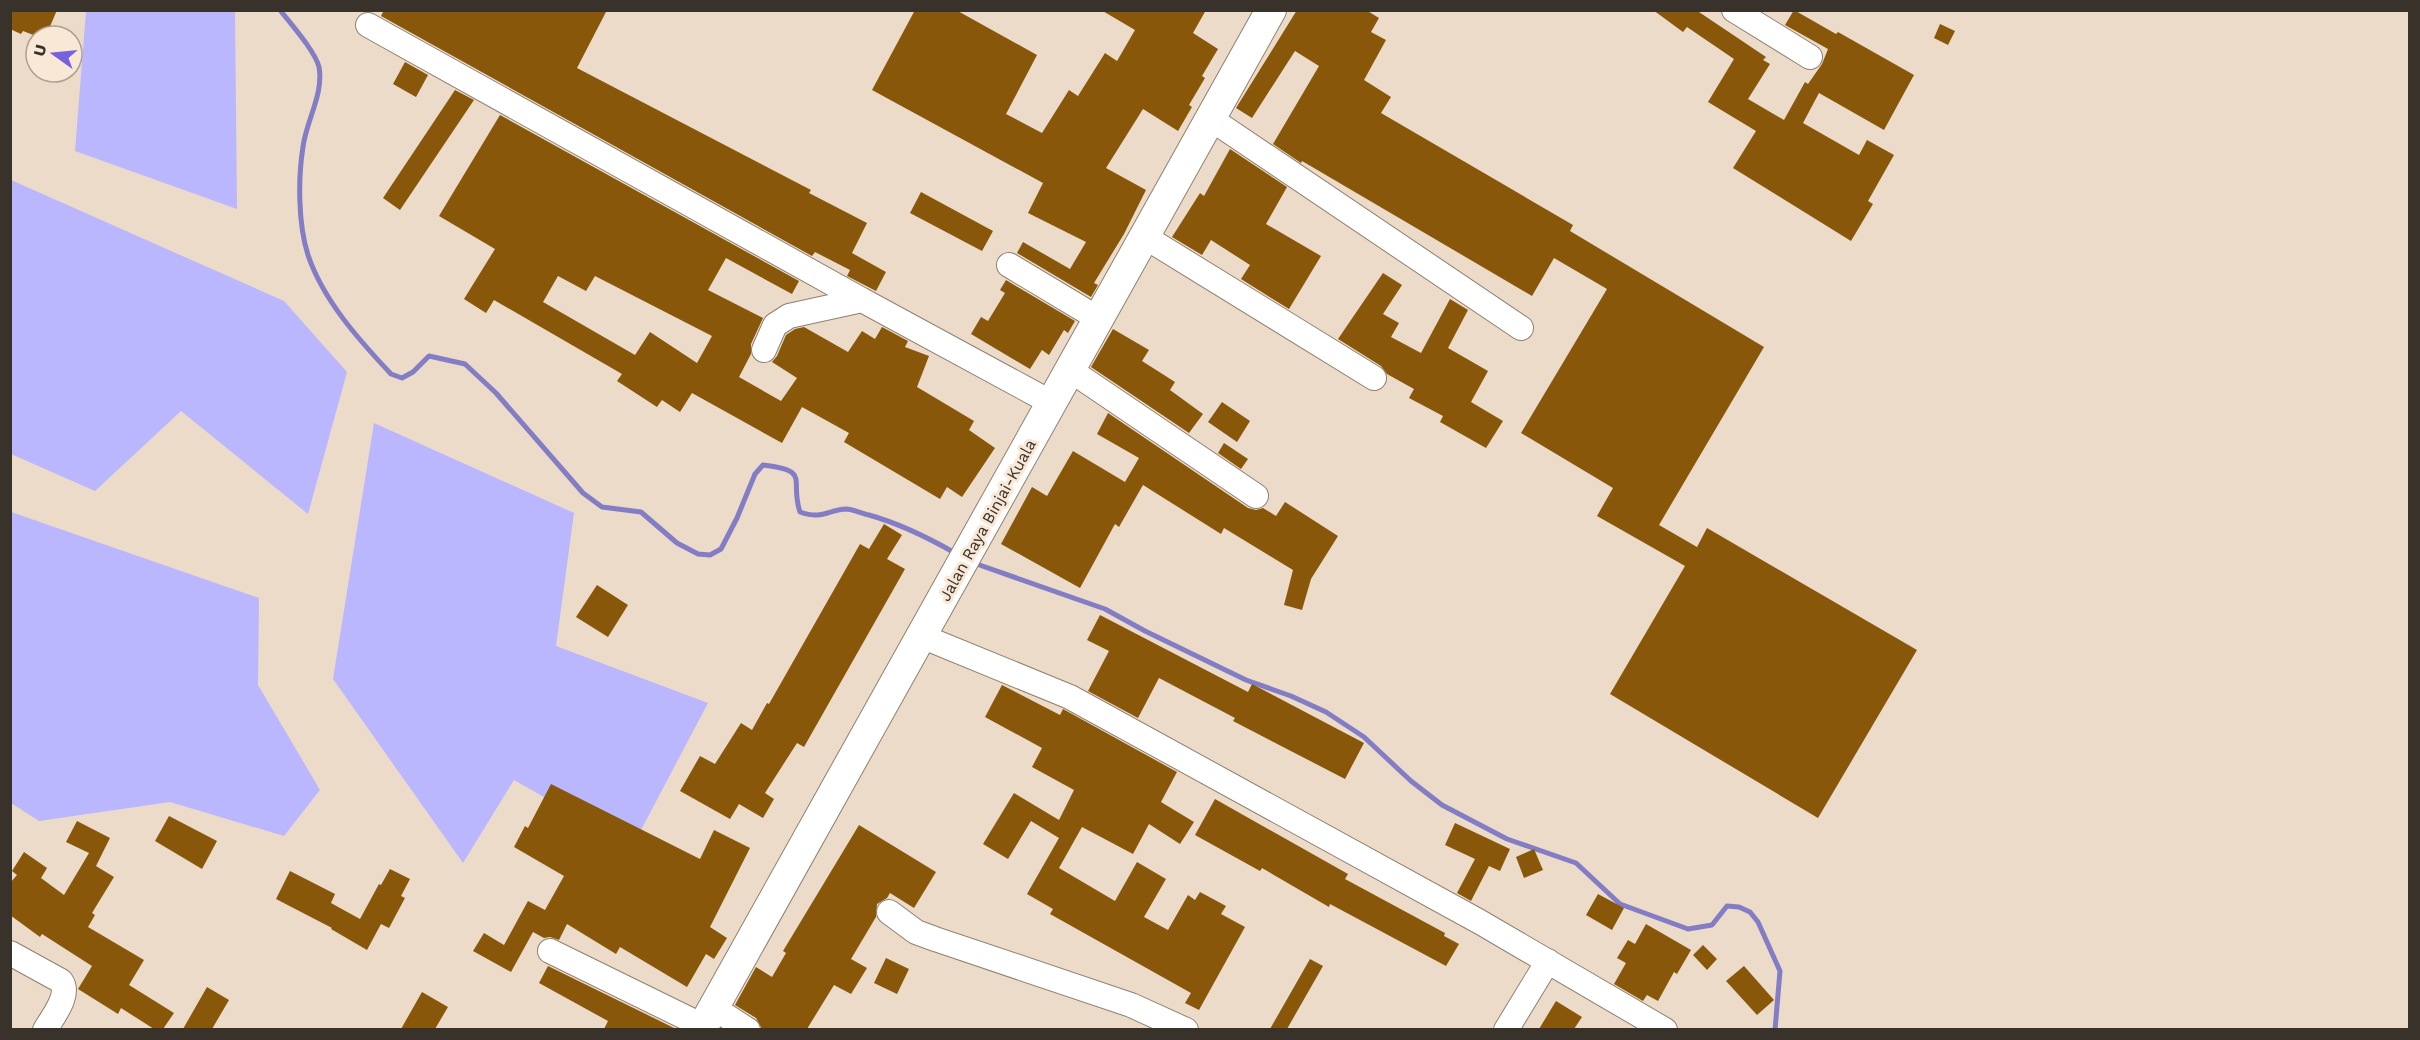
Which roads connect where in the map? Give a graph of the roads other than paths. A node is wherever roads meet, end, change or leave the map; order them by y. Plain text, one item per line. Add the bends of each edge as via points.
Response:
1 (1734, 10) edge
2 (1264, 13) edge
3 (368, 25) dead end
4 (1810, 57) dead end
5 (1211, 119) junction
6 (1145, 237) junction
7 (1009, 265) dead end
8 (862, 300) junction
9 (1099, 319) junction
10 (1521, 328) dead end
11 (764, 350) dead end
12 (1070, 370) junction
13 (1374, 378) dead end
14 (1052, 403) junction
15 (1256, 496) dead end
16 (921, 636) junction
17 (889, 912) dead end
18 (550, 951) dead end
19 (10, 953) edge
20 (1548, 961) junction
21 (706, 1021) edge
22 (45, 1029) edge
23 (748, 1029) edge
24 (1186, 1029) edge
25 (1506, 1029) edge
26 (1665, 1029) edge

1 - 4 street
2 - 5 main road, Jalan Raya Binjai-Kuala
3 - 8 street
5 - 6 main road, Jalan Raya Binjai-Kuala
5 - 10 street
6 - 9 main road, Jalan Raya Binjai-Kuala
6 - 13 street
7 - 9 street
8 - 11 street via 789,316 775,325
8 - 14 street
9 - 12 main road, Jalan Raya Binjai-Kuala
12 - 14 main road, Jalan Raya Binjai-Kuala
12 - 15 street
14 - 16 main road, Jalan Raya Binjai-Kuala
16 - 20 street via 1070,697
16 - 21 main road, Jalan Raya Binjai-Kuala
17 - 24 street via 916,932 1131,1005
18 - 21 street
19 - 22 street via 63,984 63,998
20 - 25 street
20 - 26 street
21 - 23 street

